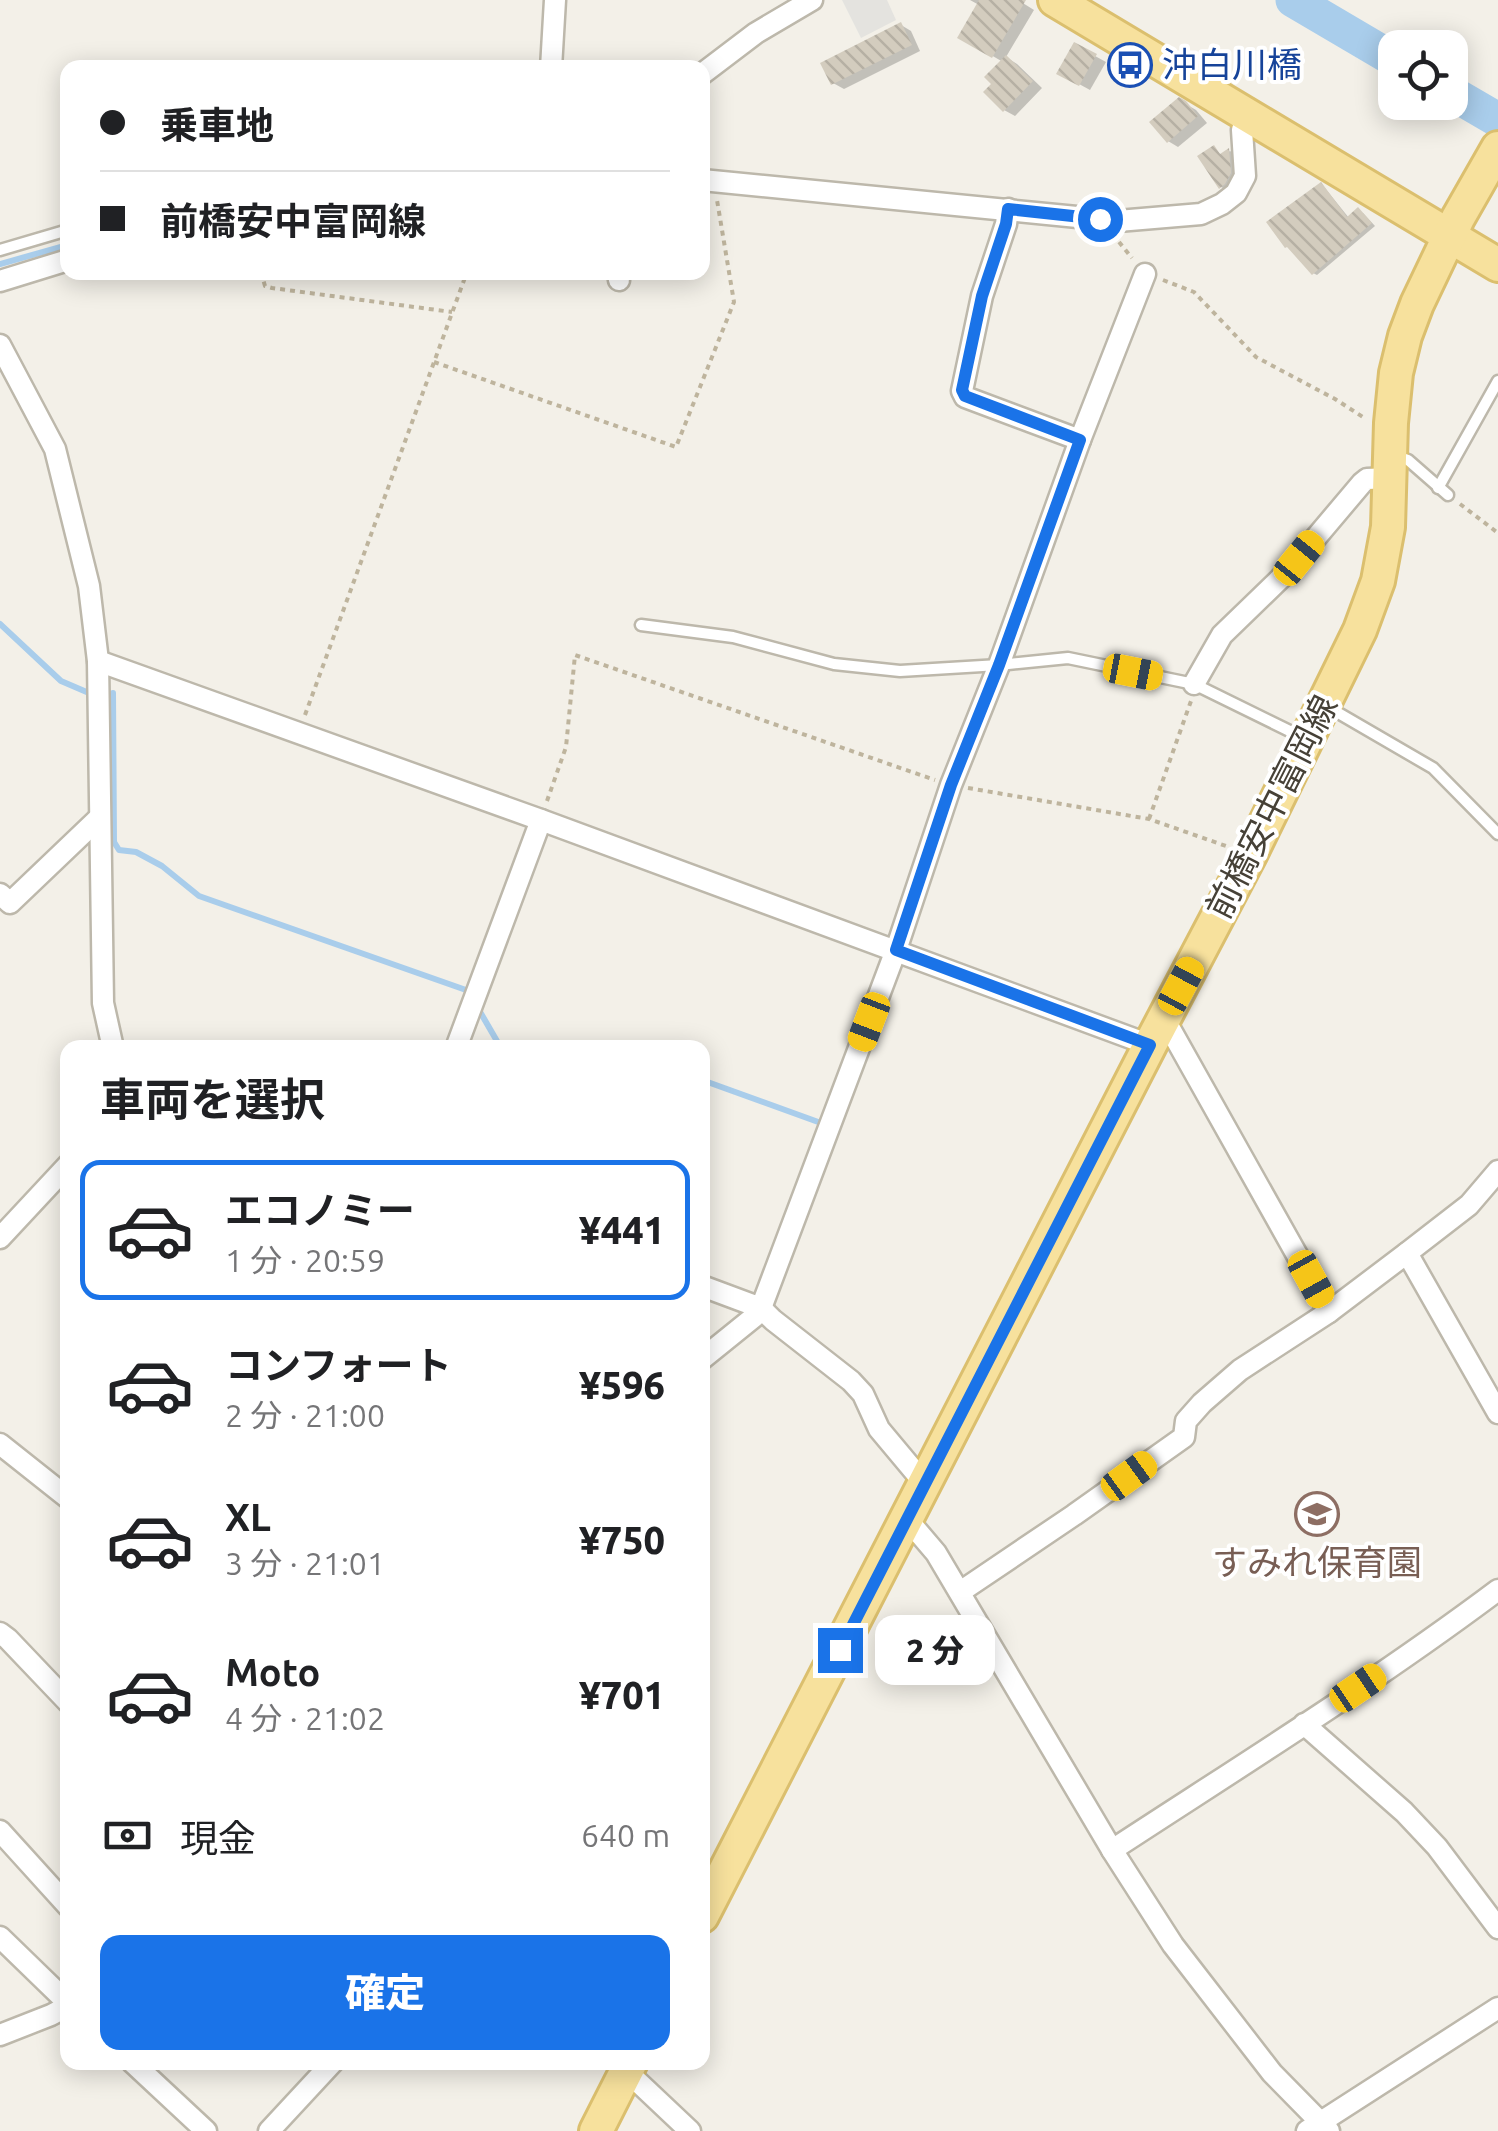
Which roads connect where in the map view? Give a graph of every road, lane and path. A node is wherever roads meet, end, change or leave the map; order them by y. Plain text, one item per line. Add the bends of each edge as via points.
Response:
1 (556, 0) edge
2 (812, 0) edge
3 (1055, 0) edge
4 (552, 60) edge
5 (710, 68) edge
6 (1247, 114) junction
7 (1498, 148) edge
8 (710, 181) edge
9 (710, 190) edge
10 (1008, 209) junction
11 (1100, 219) junction
12 (1454, 226) junction
13 (60, 232) edge
14 (0, 250) edge
15 (60, 262) edge
16 (1498, 265) edge
17 (1145, 274) junction
18 (263, 280) edge
19 (464, 280) edge
20 (0, 281) edge
21 (452, 312) junction
22 (0, 345) edge
23 (434, 362) junction
24 (8, 381) edge
25 (1498, 381) edge
26 (1378, 424) dead end
27 (1080, 440) junction
28 (1390, 466) junction
29 (1443, 491) junction
30 (1498, 533) edge
31 (641, 626) dead end
32 (98, 662) junction
33 (999, 665) junction
34 (1194, 684) junction
35 (1324, 704) junction
36 (298, 734) junction
37 (1306, 739) junction
38 (951, 785) junction
39 (100, 818) junction
40 (1148, 819) junction
41 (541, 820) junction
42 (1498, 834) edge
43 (1250, 855) junction
44 (0, 894) edge
45 (896, 950) junction
46 (1157, 1032) junction
47 (111, 1040) edge
48 (459, 1040) edge
49 (1498, 1172) edge
50 (60, 1174) edge
51 (0, 1238) edge
52 (1407, 1254) junction
53 (710, 1289) edge
54 (761, 1308) junction
55 (1329, 1312) junction
56 (710, 1353) edge
57 (1498, 1413) edge
58 (0, 1444) edge
59 (925, 1484) junction
60 (60, 1492) edge
61 (907, 1519) junction
62 (1498, 1590) edge
63 (960, 1592) junction
64 (0, 1633) edge
65 (60, 1693) edge
66 (1304, 1724) junction
67 (0, 1832) edge
68 (1112, 1850) junction
69 (710, 1890) edge
70 (60, 1897) edge
71 (1498, 1928) edge
72 (0, 1937) edge
73 (60, 1996) edge
74 (1498, 2008) edge
75 (60, 2009) edge
76 (0, 2035) edge
77 (141, 2070) edge
78 (326, 2070) edge
79 (627, 2070) edge
80 (629, 2070) edge
81 (1319, 2128) edge
82 (206, 2131) edge
83 (269, 2131) edge
84 (596, 2131) edge
85 (690, 2131) edge

1 - 4 street
2 - 5 street
3 - 6 main road
6 - 11 street via 1245,176 1222,204 1202,214
6 - 12 main road
7 - 12 main road, 前橋安中富岡線
8 - 10 street
9 - 23 path via 734,302 676,447
10 - 11 street
10 - 27 street via 962,390
11 - 17 path
12 - 16 main road
12 - 28 main road, 前橋安中富岡線 via 1404,336
13 - 14 lane
15 - 20 street
17 - 26 path via 1194,292 1256,357
17 - 27 street
18 - 21 path via 272,288
19 - 21 path
21 - 23 path
22 - 24 street
23 - 36 path
24 - 32 street via 54,449 63,475 90,586
25 - 29 lane
27 - 33 street
28 - 29 lane via 1408,460
28 - 34 street via 1362,483 1286,574 1222,635
28 - 35 main road, 前橋安中富岡線 via 1378,582
29 - 30 path
31 - 33 lane via 732,637 834,664 900,671
32 - 36 street
32 - 39 street
33 - 34 lane via 1068,658
33 - 38 street
34 - 37 lane
34 - 40 path
35 - 37 main road, 前橋安中富岡線
35 - 42 lane via 1433,768
36 - 41 street
37 - 43 main road, 前橋安中富岡線
38 - 40 path
38 - 41 path via 575,656 566,746
38 - 45 street
39 - 44 street via 10,903
39 - 47 street via 103,1003
40 - 43 path
41 - 45 street
41 - 48 street
43 - 46 main road, 前橋安中富岡線
45 - 46 street
45 - 54 street
46 - 55 street
46 - 59 main road, 前橋安中富岡線
49 - 52 street via 1470,1204
50 - 51 street
52 - 55 street
52 - 57 street
53 - 54 street
54 - 56 street
54 - 59 street via 864,1394 879,1428
55 - 63 street via 1202,1402 1186,1421 1184,1436
58 - 60 street
59 - 61 main road, 前橋安中富岡線
61 - 63 street
61 - 69 main road, 前橋安中富岡線
62 - 66 street
63 - 68 street
64 - 65 street
66 - 68 street
66 - 71 street via 1404,1812
67 - 70 street
68 - 81 street via 1184,1959
72 - 73 street
74 - 81 street
75 - 76 street
77 - 82 street
78 - 83 street
79 - 84 main road
80 - 85 street

